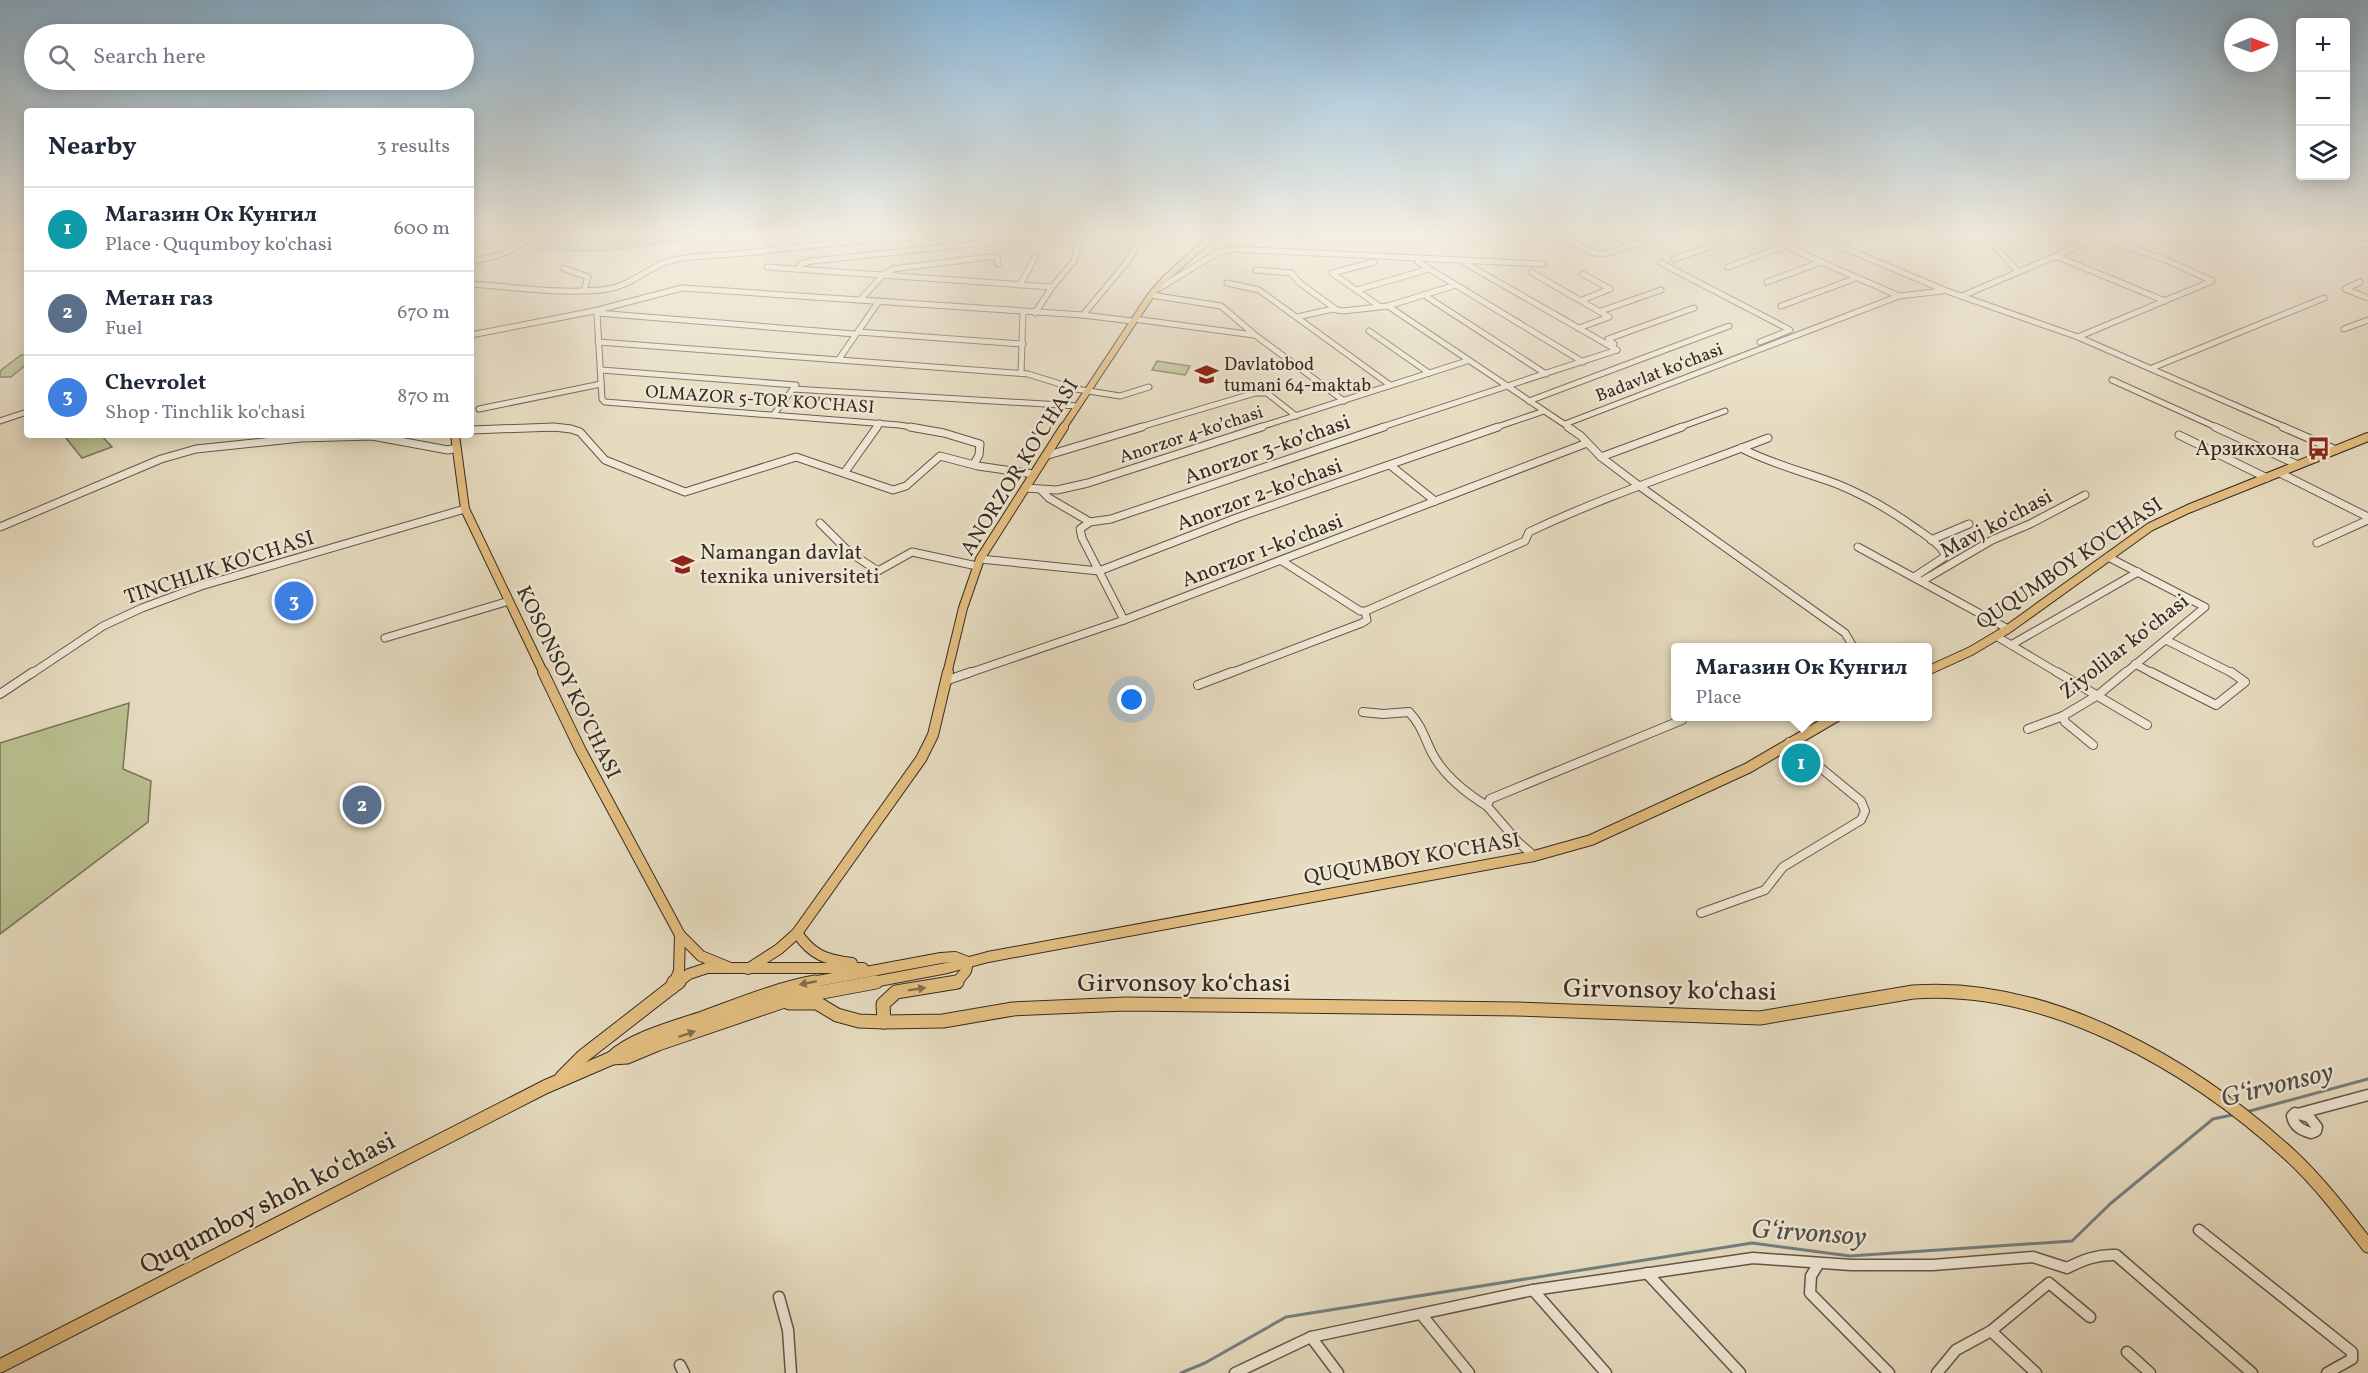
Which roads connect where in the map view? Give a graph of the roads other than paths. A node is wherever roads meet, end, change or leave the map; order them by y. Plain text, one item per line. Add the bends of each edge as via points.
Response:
1 (649, 297) edge
2 (817, 297) edge
3 (863, 297) edge
4 (1046, 297) edge
5 (1098, 297) edge
6 (1150, 297) edge
7 (1174, 297) edge
8 (1269, 297) edge
9 (1319, 297) edge
10 (1367, 297) edge
11 (1417, 297) edge
12 (1427, 297) edge
13 (1476, 297) edge
14 (1524, 297) edge
15 (1576, 297) edge
16 (1589, 297) edge
17 (1641, 297) edge
18 (1727, 297) edge
19 (1805, 297) edge
20 (1896, 297) edge
21 (1965, 297) edge
22 (2155, 297) edge
23 (2174, 297) edge
24 (2324, 298) dead end
25 (860, 300) junction
26 (1582, 300) junction
27 (879, 301) junction
28 (2165, 301) junction
29 (1379, 306) junction
30 (1388, 306) junction
31 (1781, 306) dead end
32 (1694, 308) dead end
33 (1337, 310) junction
34 (1601, 311) junction
35 (595, 312) junction
36 (1023, 312) junction
37 (1035, 313) junction
38 (1083, 315) junction
39 (1297, 317) junction
40 (1133, 320) junction
41 (2368, 320) edge
42 (1729, 326) dead end
43 (1579, 328) junction
44 (2344, 329) dead end
45 (1369, 331) dead end
46 (857, 333) junction
47 (474, 334) edge
48 (1255, 335) junction
49 (2078, 337) junction
50 (598, 342) junction
51 (1760, 342) dead end
52 (1023, 344) junction
53 (1617, 350) junction
54 (838, 359) junction
55 (1467, 361) junction
56 (1583, 362) junction
57 (2152, 368) junction
58 (601, 370) junction
59 (1021, 373) junction
60 (1429, 374) junction
61 (1546, 374) junction
62 (2112, 380) dead end
63 (601, 384) junction
64 (1390, 385) junction
65 (1149, 387) dead end
66 (1508, 387) junction
67 (793, 389) junction
68 (1087, 390) junction
69 (1344, 401) junction
70 (1529, 401) junction
71 (1077, 406) junction
72 (479, 409) dead end
73 (1545, 411) junction
74 (1725, 411) dead end
75 (24, 413) edge
76 (774, 414) junction
77 (1296, 416) junction
78 (0, 421) edge
79 (880, 423) junction
80 (1565, 424) junction
81 (474, 430) edge
82 (2180, 435) dead end
83 (2368, 436) edge
84 (301, 438) edge
85 (383, 438) edge
86 (455, 438) edge
87 (1768, 438) dead end
88 (1587, 443) junction
89 (457, 448) junction
90 (1741, 448) junction
91 (2337, 450) junction
92 (1045, 456) junction
93 (1601, 457) junction
94 (974, 464) junction
95 (1390, 465) junction
96 (2298, 465) junction
97 (845, 472) junction
98 (2280, 473) junction
99 (1034, 474) junction
100 (2266, 478) junction
101 (1638, 485) junction
102 (1025, 488) junction
103 (1042, 491) junction
104 (2085, 495) dead end
105 (1436, 501) junction
106 (465, 508) junction
107 (2368, 518) edge
108 (1090, 522) junction
109 (820, 523) dead end
110 (1969, 524) dead end
111 (0, 527) edge
112 (1931, 540) junction
113 (2317, 543) dead end
114 (1858, 547) dead end
115 (2108, 556) junction
116 (1282, 561) junction
117 (979, 563) junction
118 (1098, 571) junction
119 (2138, 572) junction
120 (1914, 577) junction
121 (1922, 581) junction
122 (509, 601) junction
123 (1365, 612) junction
124 (1124, 620) junction
125 (2008, 629) junction
126 (1996, 636) junction
127 (385, 638) dead end
128 (2166, 640) junction
129 (1851, 643) edge
130 (2011, 645) junction
131 (2135, 664) junction
132 (1932, 668) edge
133 (945, 681) junction
134 (1198, 685) dead end
135 (0, 694) edge
136 (2098, 694) junction
137 (1363, 712) dead end
138 (2063, 716) junction
139 (1680, 721) edge
140 (1829, 721) edge
141 (2147, 725) dead end
142 (2028, 729) dead end
143 (1789, 742) junction
144 (2093, 745) dead end
145 (1487, 806) junction
146 (1534, 856) junction
147 (1701, 913) dead end
148 (798, 933) junction
149 (680, 935) junction
150 (968, 962) junction
151 (728, 967) junction
152 (886, 968) junction
153 (747, 969) junction
154 (672, 987) junction
155 (771, 1004) junction
156 (884, 1022) junction
157 (613, 1035) junction
158 (615, 1057) junction
159 (557, 1082) junction
160 (2368, 1095) edge
161 (2301, 1113) dead end
162 (2199, 1230) dead end
163 (2368, 1246) edge
164 (1819, 1263) junction
165 (1647, 1273) junction
166 (1533, 1290) junction
167 (779, 1297) dead end
168 (1421, 1314) junction
169 (2090, 1317) dead end
170 (1991, 1331) junction
171 (1311, 1337) junction
172 (2127, 1352) dead end
173 (0, 1365) edge
174 (791, 1373) edge
175 (1235, 1373) edge
176 (1338, 1373) edge
177 (1469, 1373) edge
178 (1606, 1373) edge
179 (1740, 1373) edge
180 (1889, 1373) edge
181 (1937, 1373) edge
182 (2036, 1373) edge
183 (2150, 1373) edge
184 (2252, 1373) edge
185 (2326, 1373) edge

1 - 35 street
2 - 25 street
3 - 25 street
4 - 37 street
5 - 38 street
6 - 40 main road, ANORZOR KO'CHASI
7 - 48 street via 1221,306
8 - 39 street
9 - 33 street
10 - 29 street
11 - 30 street
12 - 61 street
13 - 56 street
14 - 43 street
15 - 26 street
16 - 26 street
17 - 34 street
18 - 51 street via 1790,330
19 - 31 street
20 - 80 street, Badavlat koʻchasi
21 - 49 street
22 - 28 street
23 - 28 street
24 - 57 street
25 - 27 street
26 - 34 street
27 - 36 street
27 - 46 street
28 - 49 street
29 - 30 street
29 - 33 street
30 - 55 street
32 - 53 street via 1608,339
33 - 39 street
34 - 43 street via 1608,318
35 - 46 street
35 - 47 street
35 - 50 street
36 - 37 street
36 - 52 street
37 - 38 street
38 - 40 street
39 - 64 street
40 - 48 street
40 - 68 main road, ANORZOR KO'CHASI
41 - 44 street
42 - 70 street
43 - 53 street
45 - 60 street
46 - 52 street
46 - 54 street
48 - 69 street
49 - 57 street
50 - 54 street
50 - 58 street
52 - 59 street
53 - 56 street, Аnorzor 3-koʼchasi
54 - 59 street
55 - 60 street, Аnorzor 4-koʼchasi
55 - 66 street
56 - 61 street, Аnorzor 3-koʼchasi
57 - 91 street
58 - 63 street
58 - 67 street via 796,385
59 - 68 street
60 - 64 street, Аnorzor 4-koʼchasi
61 - 66 street, Аnorzor 3-koʼchasi
62 - 96 street
63 - 72 street
63 - 76 street, OLMAZOR 5-TOR KO'CHASI via 602,399 610,403
64 - 69 street, Аnorzor 4-koʼchasi
65 - 68 street via 1120,396
66 - 70 street
66 - 108 street, Аnorzor 3-koʼchasi via 1111,519
67 - 71 street
67 - 76 street
68 - 71 main road, ANORZOR KO'CHASI
69 - 77 street, Аnorzor 4-koʼchasi
70 - 73 street
71 - 92 main road, ANORZOR KO'CHASI
73 - 80 street
73 - 95 street, Аnorzor 2-koʼchasi
74 - 93 street
75 - 78 street
76 - 79 street, OLMAZOR 5-TOR KO'CHASI
77 - 92 street via 1266,393 1255,393
77 - 103 street, Аnorzor 4-koʼchasi via 1088,483
79 - 94 street, OLMAZOR 5-TOR KO'CHASI via 944,433 980,444
79 - 97 street
80 - 88 street
81 - 97 street via 571,429 580,432 606,460 685,492 796,456
82 - 100 street
83 - 91 main road, QUQUMBOY KO'CHASI
84 - 111 street via 196,449 161,459
85 - 89 street via 448,450
86 - 89 main road, KOSONSOY KO’CHASI
87 - 90 street
88 - 93 street
88 - 105 street, Аnorzor 1-koʼchasi
89 - 106 main road, KOSONSOY KO’CHASI
90 - 101 street
90 - 112 street, Mavj koʻchasi via 1762,460 1841,486
91 - 96 main road, QUQUMBOY KO'CHASI
92 - 99 main road, ANORZOR KO'CHASI
93 - 101 street
94 - 97 street via 938,456 895,491
94 - 99 street
95 - 105 street
95 - 118 street, Аnorzor 2-koʼchasi
96 - 98 main road, QUQUMBOY KO'CHASI
98 - 100 main road, QUQUMBOY KO'CHASI
98 - 107 street
99 - 102 main road, ANORZOR KO'CHASI
100 - 115 main road, QUQUMBOY KO'CHASI via 2159,522
101 - 123 street via 1529,532 1525,541
101 - 129 street via 1835,625
102 - 103 street, Аnorzor 4-koʼchasi
102 - 117 main road, ANORZOR KO'CHASI
103 - 108 street
104 - 121 street, Mavj koʻchasi via 1992,540
105 - 116 street, Аnorzor 1-koʼchasi
106 - 122 main road, KOSONSOY KO’CHASI
106 - 135 street, TINCHLIK KO'CHASI via 152,604 94,632
107 - 113 street
108 - 118 street via 1080,529
109 - 117 street, Аnorzor 2-koʼchasi via 849,552 878,571 912,552
110 - 112 street, Mavj koʻchasi
112 - 120 street, Mavj koʻchasi via 1941,547 1944,556
114 - 120 street
115 - 119 street
115 - 125 main road, QUQUMBOY KO'CHASI
116 - 123 street
116 - 124 street, Аnorzor 1-koʼchasi
117 - 118 street, Аnorzor 2-koʼchasi
117 - 133 main road, ANORZOR KO'CHASI
118 - 124 street
119 - 128 street, Ziyolilar koʻchasi via 2205,607
119 - 130 street
120 - 121 street
121 - 125 street
122 - 127 street
122 - 149 main road, KOSONSOY KO’CHASI via 580,749
123 - 134 street via 1367,620 1362,623
124 - 133 street, Аnorzor 1-koʼchasi
125 - 126 main road, QUQUMBOY KO'CHASI
126 - 130 street
126 - 132 main road, QUQUMBOY KO'CHASI
128 - 131 street, Ziyolilar koʻchasi
128 - 131 street via 2245,682 2216,705
130 - 136 street
131 - 136 street, Ziyolilar koʻchasi
133 - 148 main road, ANORZOR KO'CHASI via 926,751
136 - 138 street, Ziyolilar koʻchasi
136 - 141 street
137 - 145 street via 1409,712 1437,760
138 - 142 street, Ziyolilar koʻchasi
138 - 144 street, Ziyolilar koʻchasi
139 - 145 street via 1498,795
140 - 143 main road, QUQUMBOY KO'CHASI
143 - 146 main road, QUQUMBOY KO'CHASI via 1748,768 1591,840
143 - 147 street via 1860,801 1865,812 1861,820 1783,867 1765,890
145 - 146 street
146 - 150 main road, QUQUMBOY KO'CHASI
148 - 152 main road via 808,950 817,956
148 - 153 main road, ANORZOR KO'CHASI
149 - 151 main road via 709,962
149 - 154 main road via 679,971
150 - 152 main road via 955,957 941,958
150 - 155 main road, QUQUMBOY KO'CHASI
156 -> 150 main road via 882,1004 888,996 957,982 966,972
151 - 153 main road
151 - 154 main road via 697,970
152 - 153 main road
152 -> 158 main road via 792,986 700,1017
154 - 157 main road
155 - 156 main road, Girvonsoy koʻchasi via 817,1003 837,1015
158 -> 155 main road
156 - 163 main road, Girvonsoy koʻchasi via 943,1021 1013,1009 1126,1004 1516,1009 1760,1018 1794,1016 1900,993 1948,990 1995,995 2055,1012 2194,1079 2291,1156
157 - 158 main road
157 - 159 main road via 582,1057
158 - 159 main road
159 - 173 main road, Ququmboy shoh koʻchasi
160 - 161 street
162 - 185 street via 2352,1352 2352,1359
164 - 165 street via 1753,1258
164 - 180 street via 1810,1276 1810,1293
164 - 184 street via 1933,1265 2033,1257 2067,1268 2090,1257 2116,1255
165 - 166 street
165 - 179 street
166 - 168 street
166 - 178 street
167 - 174 street via 788,1330
168 - 171 street
168 - 177 street
169 - 170 street via 2049,1283
170 - 181 street via 1956,1350
170 - 182 street
171 - 175 street
171 - 176 street
172 - 183 street

